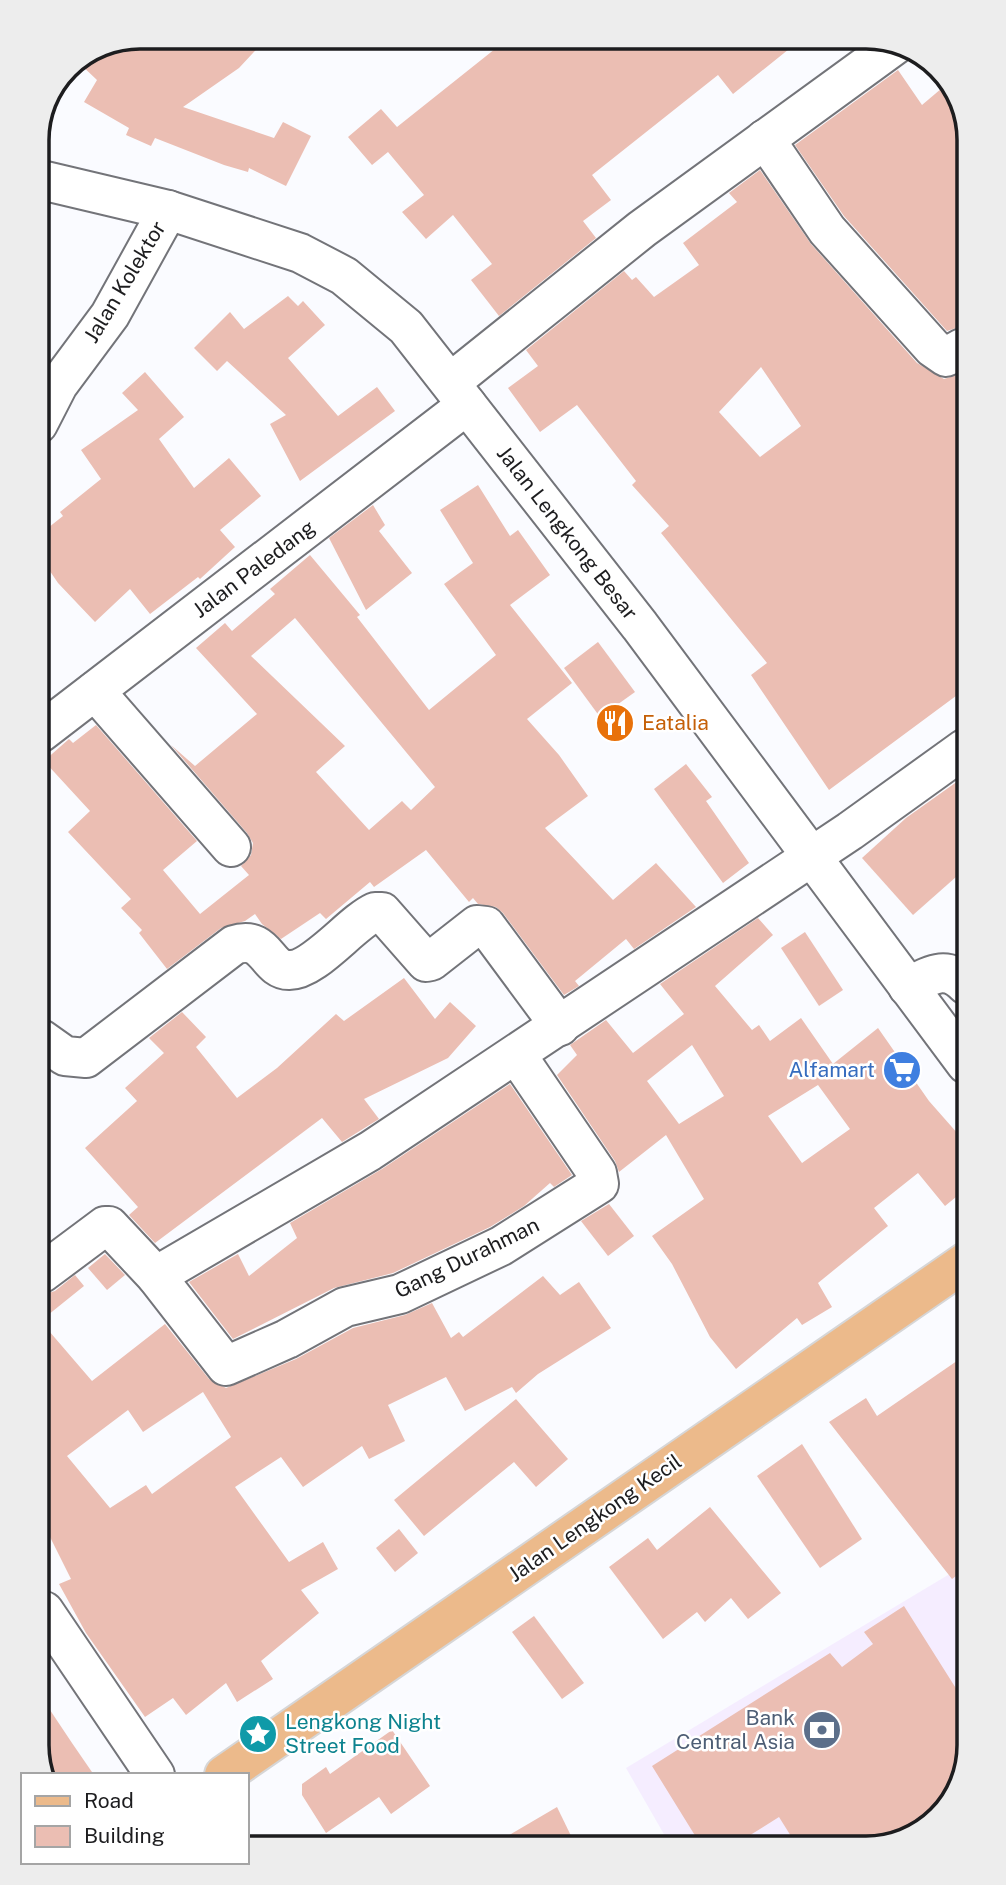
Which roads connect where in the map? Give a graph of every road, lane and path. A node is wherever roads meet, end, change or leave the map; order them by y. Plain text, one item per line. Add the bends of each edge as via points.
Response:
1 (886, 52) edge
2 (765, 139) junction
3 (49, 182) edge
4 (168, 210) junction
5 (957, 351) edge
6 (459, 393) junction
7 (49, 403) edge
8 (95, 691) junction
9 (49, 726) edge
10 (957, 754) edge
11 (230, 847) dead end
12 (811, 857) junction
13 (957, 976) edge
14 (908, 987) junction
15 (560, 1026) junction
16 (49, 1045) edge
17 (957, 1052) edge
18 (516, 1054) junction
19 (49, 1268) edge
20 (957, 1268) edge
21 (161, 1273) junction
22 (49, 1618) edge
23 (154, 1773) edge
24 (226, 1773) edge

1 - 2 street, Jalan Paledang
2 - 5 street via 827,230 933,348 946,357
2 - 6 street, Jalan Paledang via 642,229
3 - 4 street, Jalan Lengkong Besar
4 - 6 street, Jalan Lengkong Besar via 300,253 344,275 406,327
4 - 7 street, Jalan Kolektor via 110,315
6 - 8 street, Jalan Paledang
6 - 12 street, Jalan Lengkong Besar
8 - 9 street, Jalan Paledang
8 - 11 street
10 - 12 street
12 - 14 street, Jalan Lengkong Besar
12 - 15 street
13 - 14 street via 937,971
14 - 17 street, Jalan Lengkong Besar
15 - 16 street via 486,926 477,925 426,962 382,912 375,912 294,970 282,969 256,945 234,945 86,1058 65,1056
15 - 18 street
18 - 21 street via 370,1151
18 - 21 street, Gang Durahman via 599,1178 599,1184 534,1227 400,1294 345,1307 226,1366
19 - 21 street via 109,1226
20 - 24 main road, Jalan Lengkong Kecil
22 - 23 street

